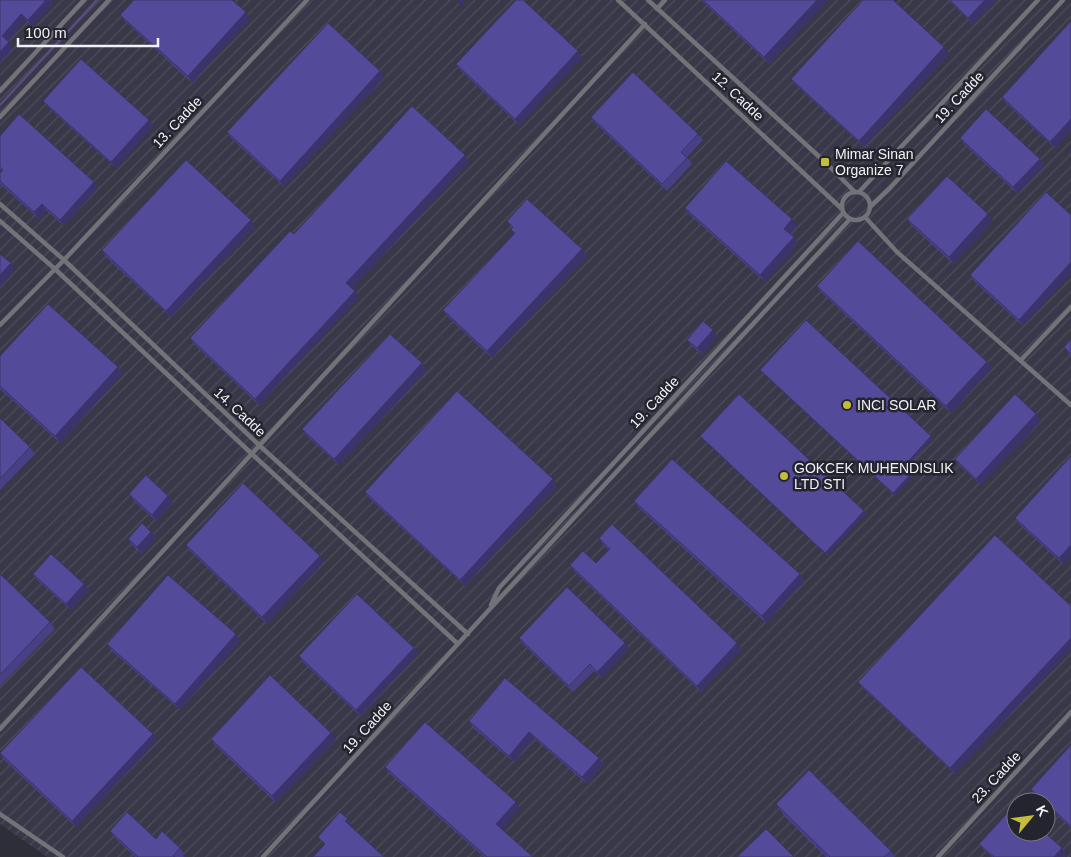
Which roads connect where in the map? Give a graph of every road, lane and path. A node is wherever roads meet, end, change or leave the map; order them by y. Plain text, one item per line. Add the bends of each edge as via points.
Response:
1 (84, 0) edge
2 (109, 0) edge
3 (307, 0) edge
4 (618, 0) edge
5 (648, 0) edge
6 (665, 0) edge
7 (1038, 0) edge
8 (1063, 0) edge
9 (657, 9) junction
10 (645, 24) junction
11 (0, 91) edge
12 (0, 117) edge
13 (857, 192) junction
14 (0, 204) edge
15 (870, 207) junction
16 (842, 211) junction
17 (865, 217) junction
18 (850, 219) junction
19 (0, 221) edge
20 (64, 260) junction
21 (55, 269) junction
22 (1071, 307) edge
23 (0, 325) edge
24 (1021, 360) junction
25 (1071, 405) edge
26 (260, 446) junction
27 (252, 454) junction
28 (488, 611) junction
29 (468, 634) junction
30 (458, 644) junction
31 (1071, 712) edge
32 (0, 729) edge
33 (0, 814) edge
34 (63, 857) edge
35 (263, 857) edge
36 (938, 857) edge

1 - 11 lane
2 - 12 lane
3 - 20 lane, 13. Cadde
4 - 10 lane, 12. Cadde
5 - 9 lane, 12. Cadde
6 - 9 lane
7 - 13 lane, 19. Cadde
8 - 15 lane, 19. Cadde
9 - 13 lane, 12. Cadde
10 - 16 lane, 12. Cadde
10 - 26 lane
13 - 15 lane via 866,196
13 - 16 lane via 844,197
14 - 20 lane, 14. Cadde
15 - 17 lane
16 - 18 lane
16 - 28 lane, 19. Cadde via 500,588
17 - 18 lane
17 - 24 lane via 897,252
18 - 28 lane, 19. Cadde
19 - 21 lane
20 - 21 lane, 13. Cadde
20 - 26 lane, 14. Cadde
21 - 23 lane, 13. Cadde
21 - 27 lane
22 - 24 lane
24 - 25 lane
26 - 27 lane
26 - 29 lane, 14. Cadde
27 - 30 lane
27 - 32 lane
28 - 29 lane, 19. Cadde
29 - 30 lane, 19. Cadde
30 - 35 lane, 19. Cadde
31 - 36 lane, 23. Cadde
33 - 34 lane

